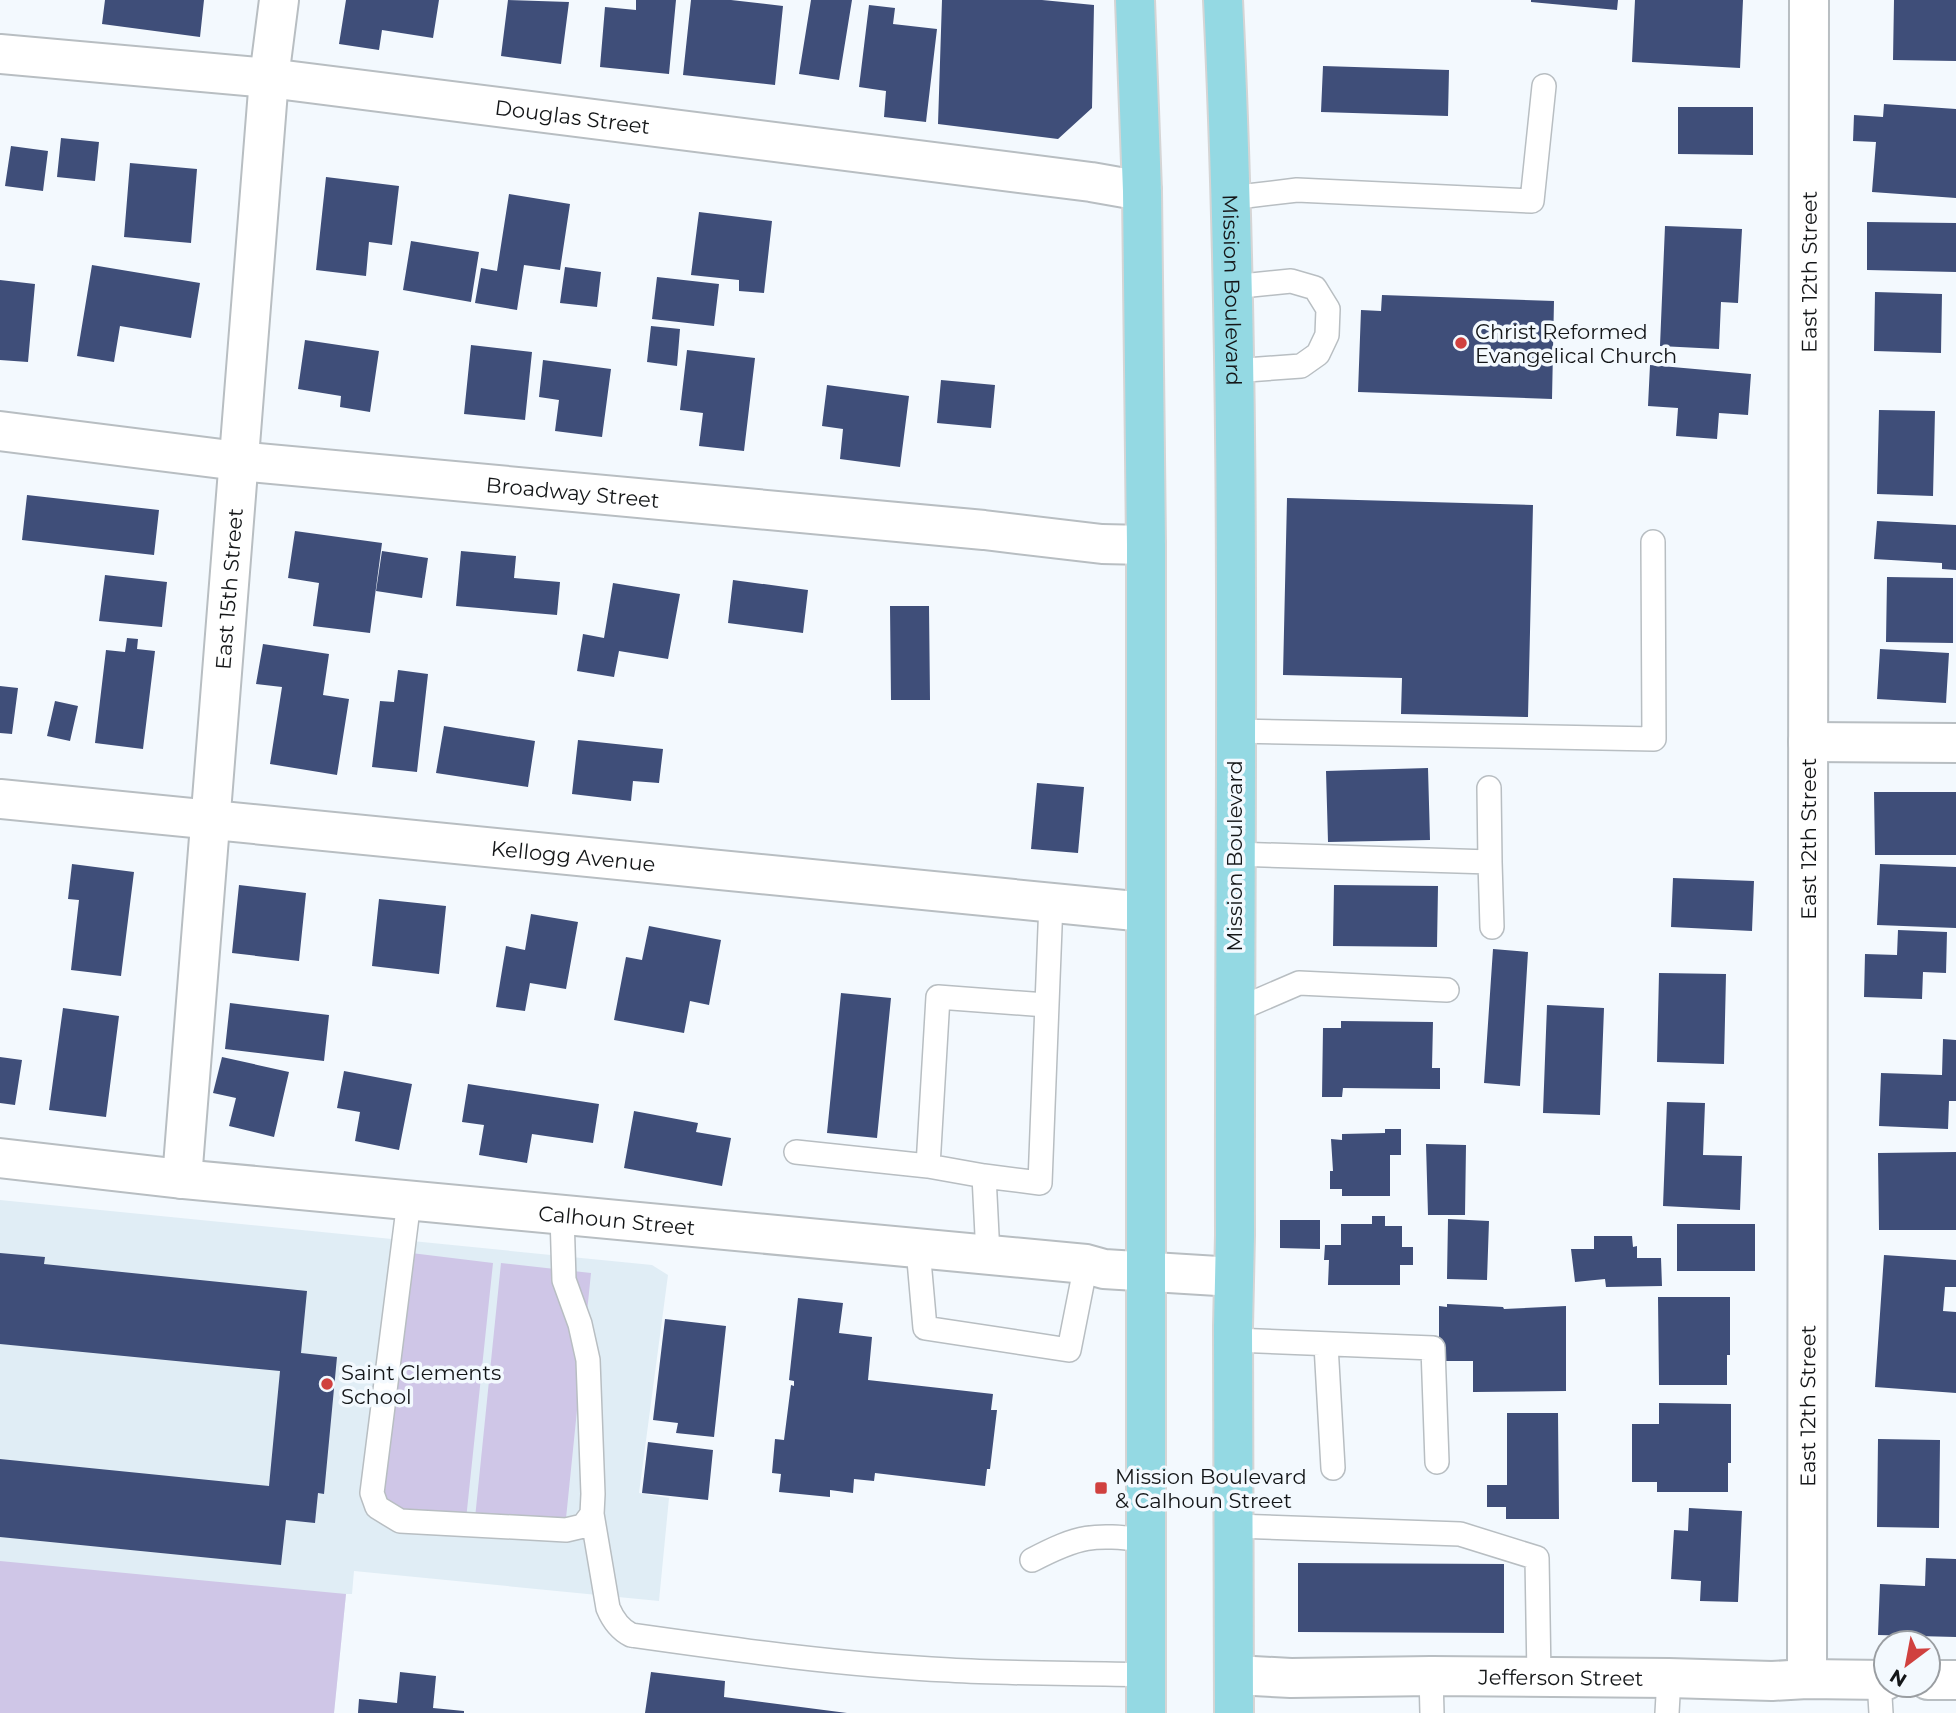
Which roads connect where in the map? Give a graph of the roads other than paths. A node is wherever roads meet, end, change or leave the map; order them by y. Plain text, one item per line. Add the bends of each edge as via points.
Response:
1 (279, 0) edge
2 (1135, 0) edge
3 (1223, 0) edge
4 (1809, 0) edge
5 (0, 54) edge
6 (269, 78) junction
7 (1544, 86) dead end
8 (1142, 191) junction
9 (1230, 198) junction
10 (1232, 286) junction
11 (1233, 371) junction
12 (0, 431) edge
13 (239, 461) junction
14 (1653, 542) dead end
15 (1146, 545) junction
16 (1234, 731) junction
17 (1808, 742) junction
18 (1956, 743) edge
19 (1489, 788) dead end
20 (0, 799) edge
21 (211, 820) junction
22 (1234, 854) junction
23 (1490, 862) junction
24 (1051, 902) junction
25 (1145, 912) junction
26 (1492, 927) dead end
27 (1447, 990) dead end
28 (1046, 1005) junction
29 (1234, 1011) junction
30 (796, 1152) dead end
31 (0, 1158) edge
32 (928, 1166) junction
33 (984, 1176) junction
34 (182, 1179) junction
35 (409, 1201) junction
36 (562, 1215) junction
37 (918, 1249) junction
38 (988, 1255) junction
39 (1086, 1264) junction
40 (1145, 1270) junction
41 (1234, 1277) junction
42 (1234, 1340) junction
43 (1326, 1345) junction
44 (1437, 1462) dead end
45 (1333, 1468) dead end
46 (592, 1514) junction
47 (1234, 1525) junction
48 (1146, 1540) junction
49 (1032, 1560) dead end
50 (1146, 1675) junction
51 (1235, 1675) junction
52 (1539, 1677) junction
53 (1807, 1679) junction
54 (1872, 1689) edge
55 (1431, 1695) edge
56 (1668, 1695) edge
57 (1146, 1713) edge
58 (1234, 1713) edge

1 - 6 street, East 15th Street
2 - 8 main road
3 - 9 main road, Mission Boulevard
4 - 17 street, East 12th Street
5 - 6 street, Douglas Street
6 - 8 street, Douglas Street
6 - 13 street, East 15th Street
7 - 9 lane via 1532,201 1297,190
8 - 15 main road
9 - 10 main road, Mission Boulevard
10 - 11 main road, Mission Boulevard
10 - 11 lane via 1291,281 1315,288 1328,309 1327,335 1318,354 1301,366
11 - 16 main road, Mission Boulevard
12 - 13 street, Broadway Street
13 - 15 street, Broadway Street
13 - 21 street, East 15th Street
14 - 16 lane via 1654,739
15 - 25 main road
16 - 22 main road, Mission Boulevard
17 - 18 street
17 - 53 street, East 12th Street
19 - 23 lane
20 - 21 street, Kellogg Avenue
21 - 24 street, Kellogg Avenue
21 - 34 street, East 15th Street
22 - 23 lane
22 - 29 main road, Mission Boulevard
23 - 26 lane
24 - 25 street, Kellogg Avenue
24 - 28 lane
25 - 40 main road
27 - 29 lane via 1299,983
28 - 32 lane via 938,998
28 - 33 lane via 1040,1183
29 - 41 main road, Mission Boulevard
30 - 32 lane
31 - 34 street, Calhoun Street
32 - 33 lane
33 - 38 lane
34 - 35 street, Calhoun Street
35 - 36 street, Calhoun Street
35 - 46 lane via 372,1493 377,1507 400,1521 566,1530 583,1526
36 - 37 street, Calhoun Street
36 - 46 lane via 564,1279 588,1360
37 - 38 street, Calhoun Street
37 - 39 lane via 925,1328 1069,1350
38 - 39 street, Calhoun Street
39 - 40 street, Calhoun Street
40 - 41 street, Calhoun Street
40 - 48 main road
41 - 42 main road, Mission Boulevard
42 - 43 lane
42 - 47 main road, Mission Boulevard
43 - 44 lane via 1433,1348
43 - 45 lane
46 - 50 lane via 608,1608 631,1635 777,1656 947,1670
47 - 51 main road, Mission Boulevard
47 - 52 lane via 1460,1534 1537,1558
48 - 49 lane via 1083,1538
48 - 50 main road
50 - 57 main road
51 - 55 street, Jefferson Street
51 - 58 main road, Mission Boulevard
52 - 55 street, Jefferson Street
52 - 56 street, Jefferson Street
53 - 54 street, Jefferson Street
53 - 56 street, Jefferson Street

